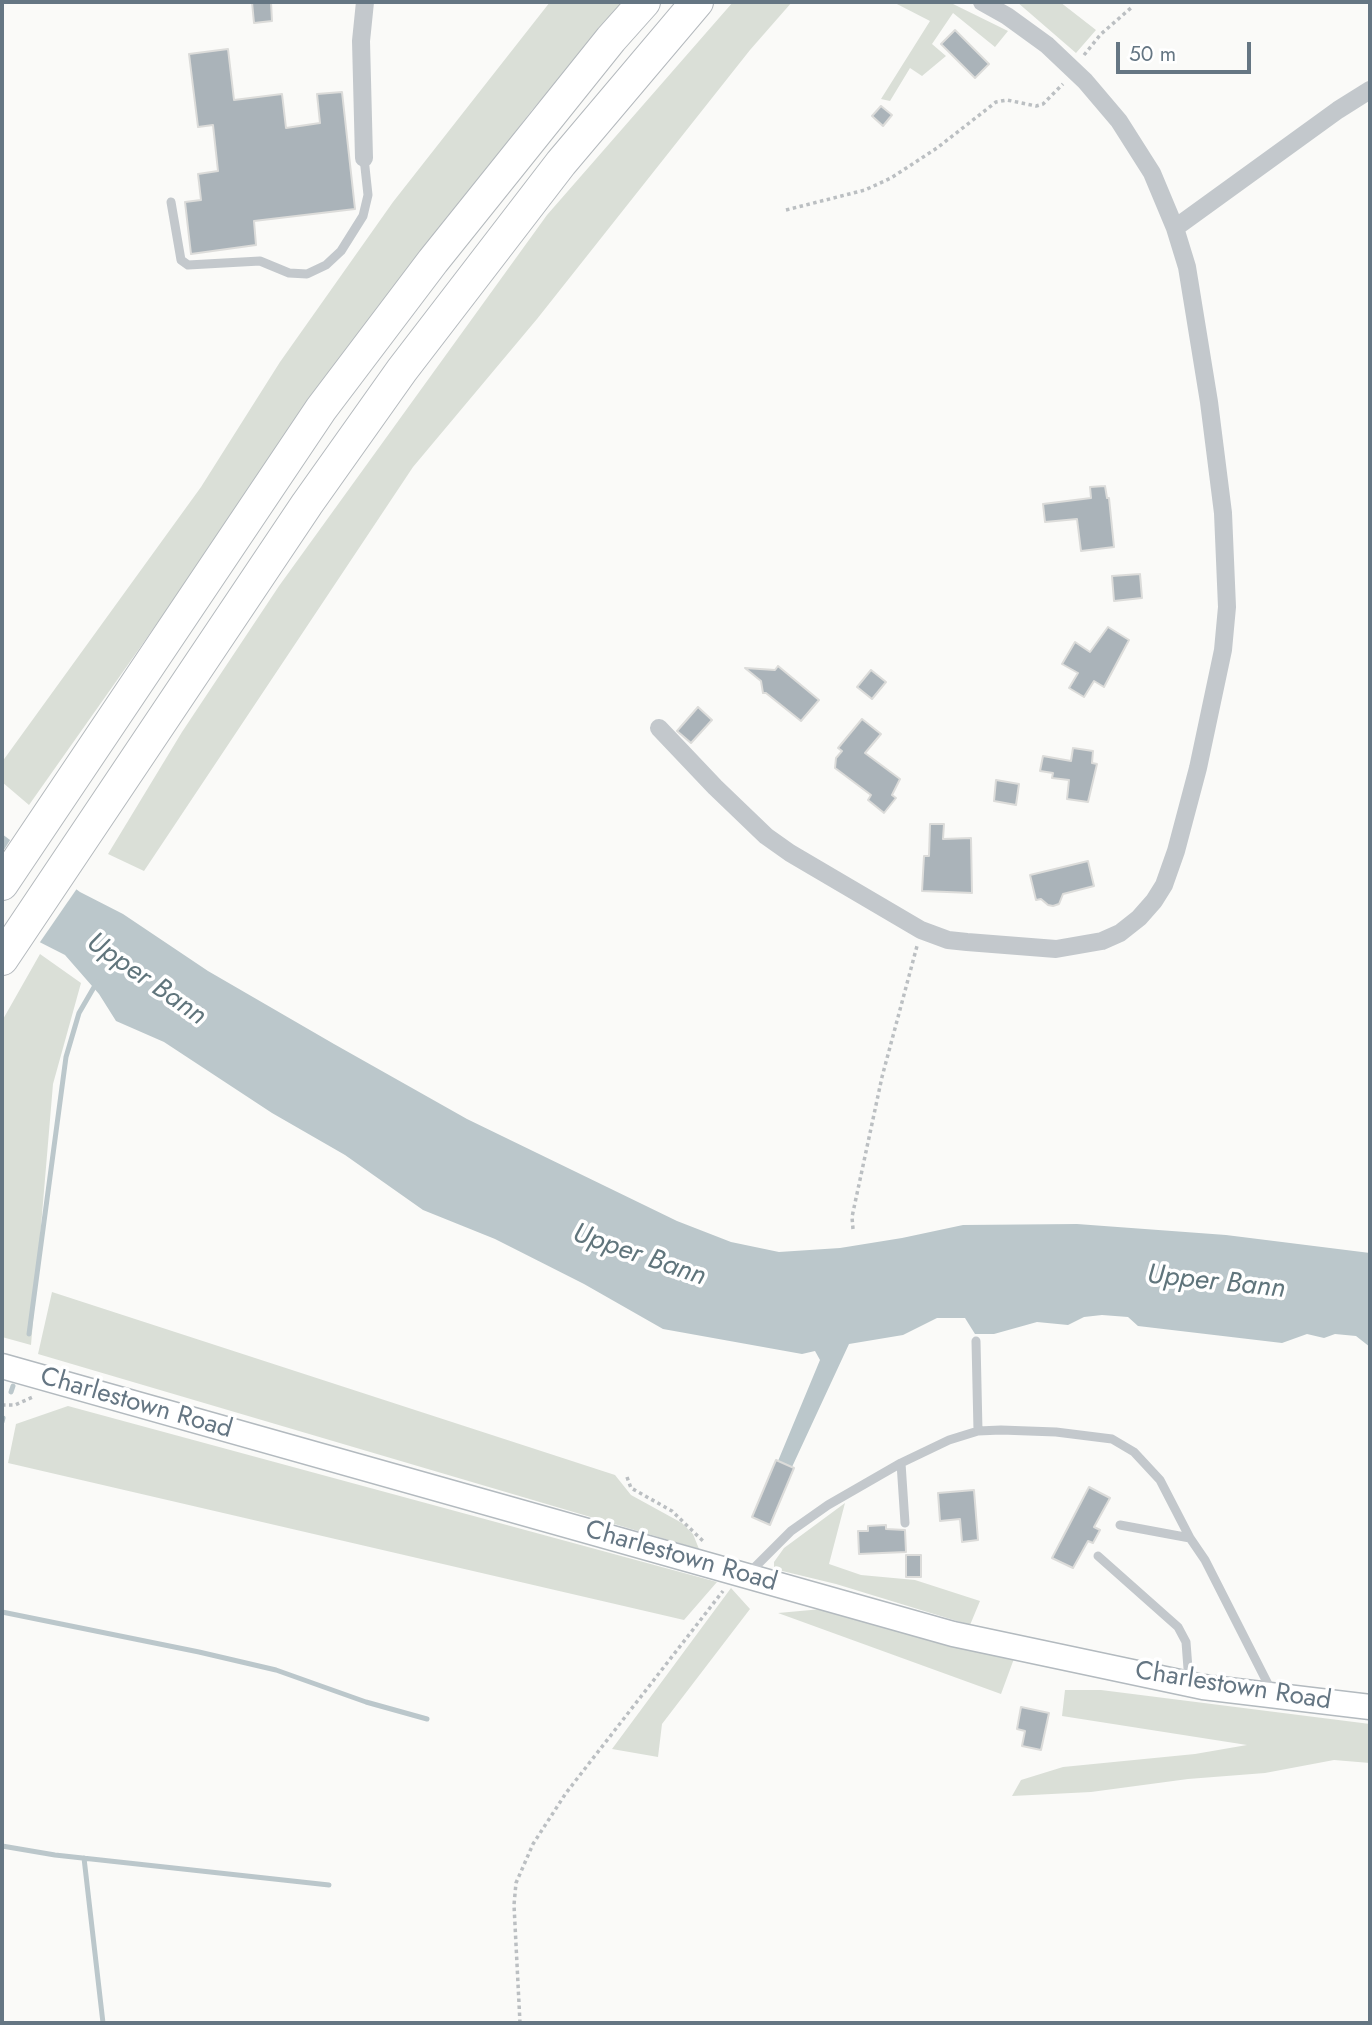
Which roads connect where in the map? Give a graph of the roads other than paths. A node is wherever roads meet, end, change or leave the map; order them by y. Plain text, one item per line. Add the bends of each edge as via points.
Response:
1 (365, 2) edge
2 (644, 2) edge
3 (697, 2) edge
4 (982, 2) edge
5 (1370, 90) edge
6 (364, 159) joint
7 (172, 202) dead end
8 (1175, 228) junction
9 (659, 728) dead end
10 (2, 884) edge
11 (2, 959) edge
12 (976, 1340) dead end
13 (2, 1366) edge
14 (978, 1431) junction
15 (901, 1463) junction
16 (905, 1523) dead end
17 (1120, 1525) dead end
18 (1190, 1538) junction
19 (1098, 1556) dead end
20 (733, 1572) junction
21 (1189, 1684) junction
22 (1273, 1695) junction
23 (1370, 1707) edge

1 - 6 street via 361,41
2 - 10 highway via 433,261 321,409
3 - 11 highway via 561,163 402,370
4 - 8 street via 1047,45 1119,121 1152,173
5 - 8 street
6 - 7 lane via 368,195 363,216 341,251 307,274 289,273 260,261 188,265 181,260
8 - 9 street via 1187,267 1209,402 1223,513 1227,607 1223,650 1198,768 1172,863 1147,909 1120,933 1102,941 1056,949 967,943 921,930 766,836
12 - 14 lane
13 - 20 main road, Charlestown Road
14 - 15 lane
14 - 18 lane via 1056,1432 1101,1437 1124,1446 1160,1480
15 - 16 lane
15 - 20 lane via 828,1505
17 - 18 lane
18 - 22 lane
19 - 21 lane via 1178,1628 1186,1642
20 - 21 main road, Charlestown Road via 953,1634
21 - 22 main road, Charlestown Road
22 - 23 main road, Charlestown Road

